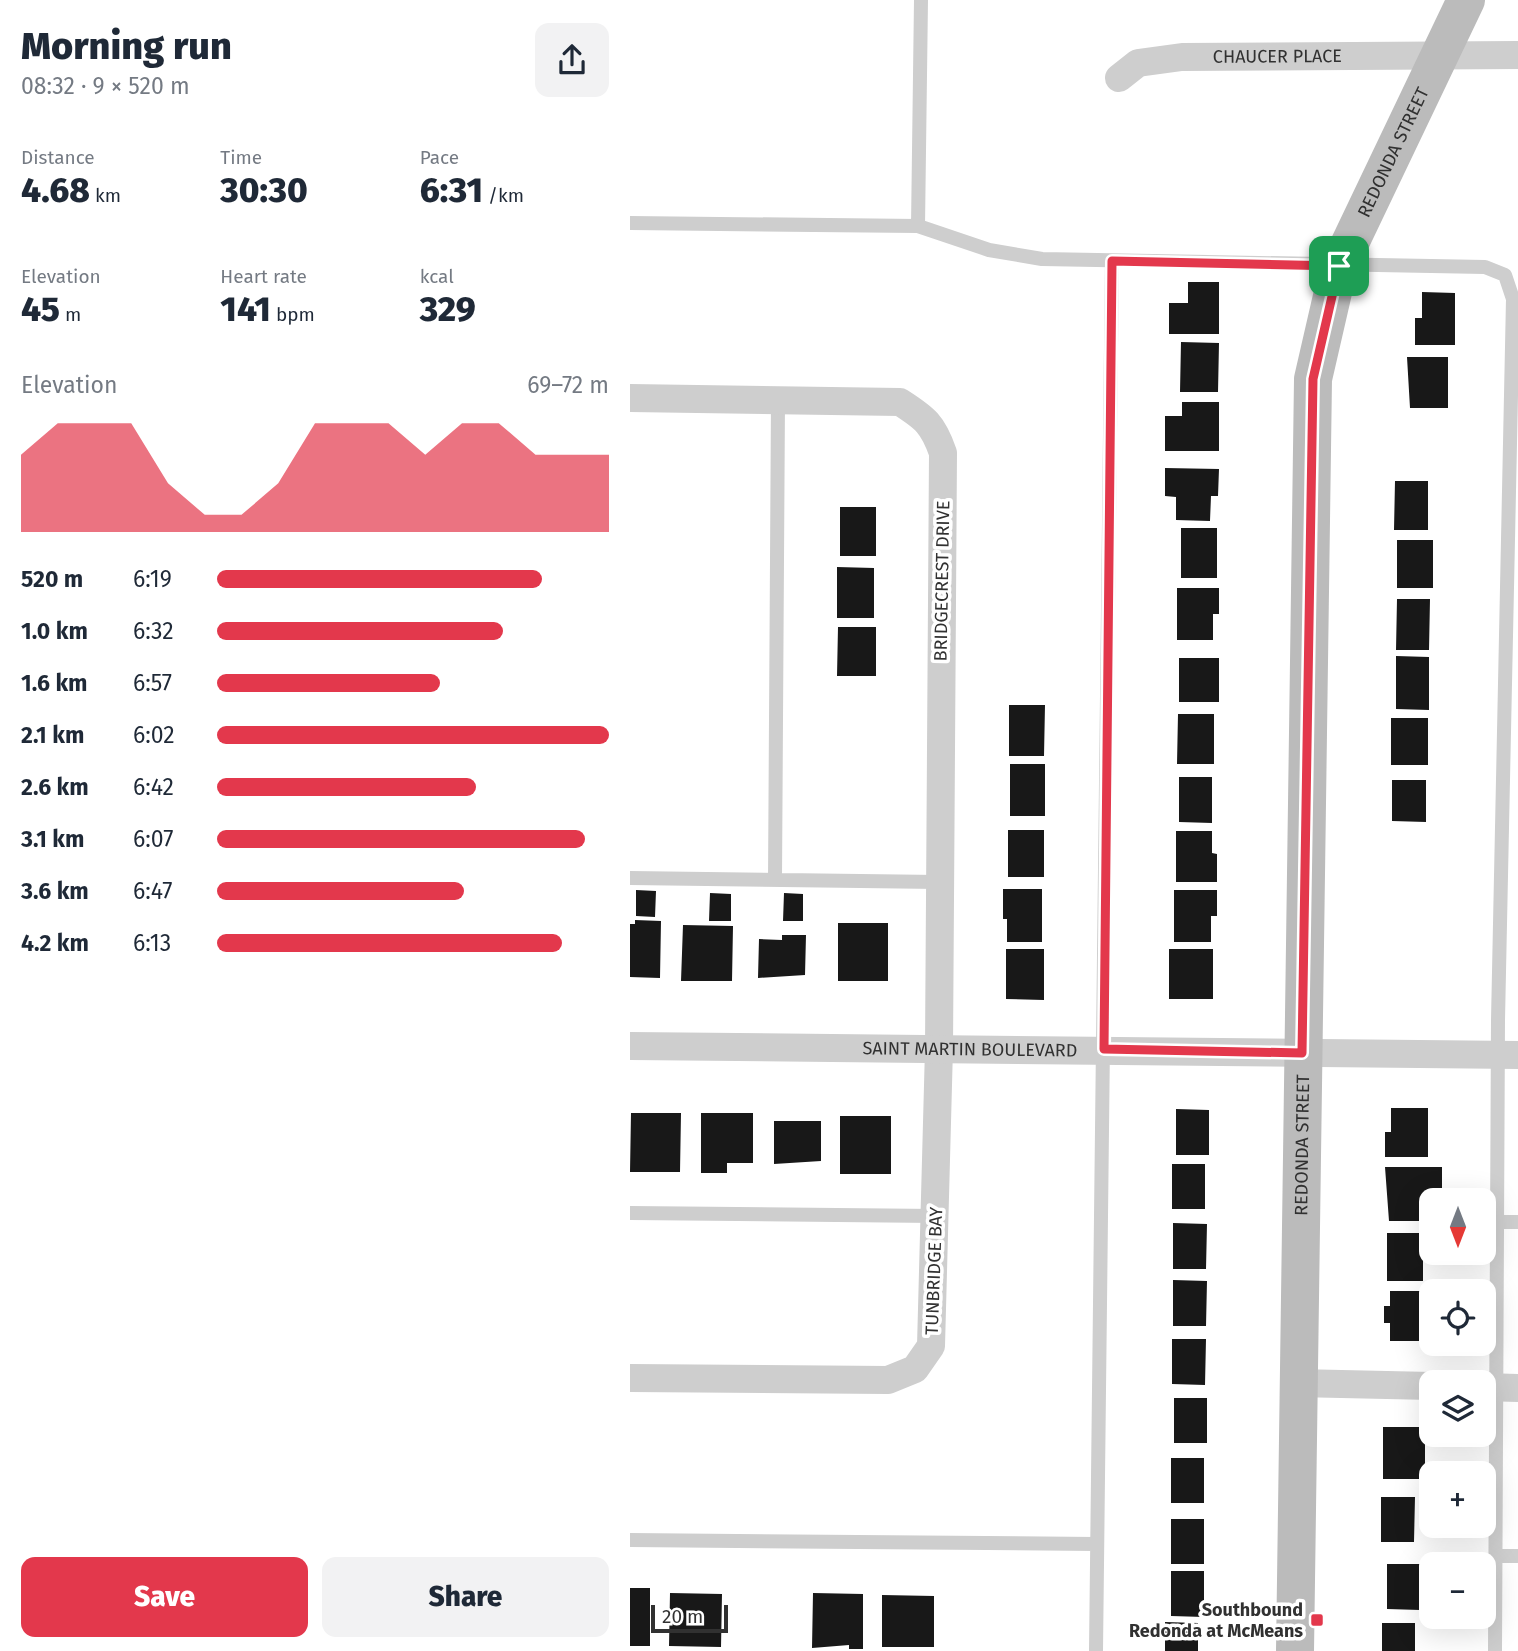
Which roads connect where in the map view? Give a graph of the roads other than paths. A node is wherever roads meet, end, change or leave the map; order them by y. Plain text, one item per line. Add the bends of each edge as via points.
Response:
1 (921, 0) edge
2 (1466, 0) edge
3 (1441, 54) junction
4 (1518, 55) edge
5 (1119, 78) dead end
6 (630, 223) edge
7 (918, 226) junction
8 (1112, 261) junction
9 (1339, 266) junction
10 (630, 398) edge
11 (778, 400) junction
12 (630, 878) edge
13 (775, 880) junction
14 (939, 882) junction
15 (630, 1046) edge
16 (939, 1048) junction
17 (1104, 1049) junction
18 (1302, 1053) junction
19 (1509, 1055) edge
20 (630, 1213) edge
21 (937, 1216) junction
22 (1500, 1222) junction
23 (1518, 1222) edge
24 (630, 1378) edge
25 (1296, 1383) junction
26 (1419, 1386) edge
27 (1500, 1388) edge
28 (630, 1540) edge
29 (1096, 1544) junction
30 (1496, 1556) joint
31 (1518, 1556) edge
32 (1495, 1629) edge
33 (1096, 1651) edge
34 (1294, 1651) edge
35 (1495, 1651) edge

1 - 7 lane
2 - 3 street, REDONDA STREET
3 - 4 street, CHAUCER PLACE
3 - 5 street, CHAUCER PLACE via 1182,57 1138,63
3 - 9 street, REDONDA STREET
6 - 7 lane
7 - 8 lane via 1003,252 1042,259
8 - 9 lane
8 - 17 lane
9 - 18 street, REDONDA STREET via 1313,379
9 - 19 lane via 1485,267 1505,275 1513,299
10 - 11 street, BRIDGECREST DRIVE
11 - 13 lane
11 - 14 street, BRIDGECREST DRIVE via 900,401 936,431 943,453
12 - 13 lane
13 - 14 lane
14 - 16 street, BRIDGECREST DRIVE
15 - 16 street, SAINT MARTIN BOULEVARD
16 - 17 street, SAINT MARTIN BOULEVARD
16 - 21 street, TUNBRIDGE BAY
17 - 18 street, SAINT MARTIN BOULEVARD
17 - 29 lane
18 - 19 street, SAINT MARTIN BOULEVARD
18 - 25 street, REDONDA STREET
19 - 22 lane
20 - 21 lane
21 - 24 street, TUNBRIDGE BAY via 932,1346 915,1369 888,1380
22 - 23 lane
22 - 27 lane
25 - 26 street
25 - 34 street, REDONDA STREET
27 - 30 lane
28 - 29 lane
29 - 33 lane
30 - 31 lane
32 - 35 lane

